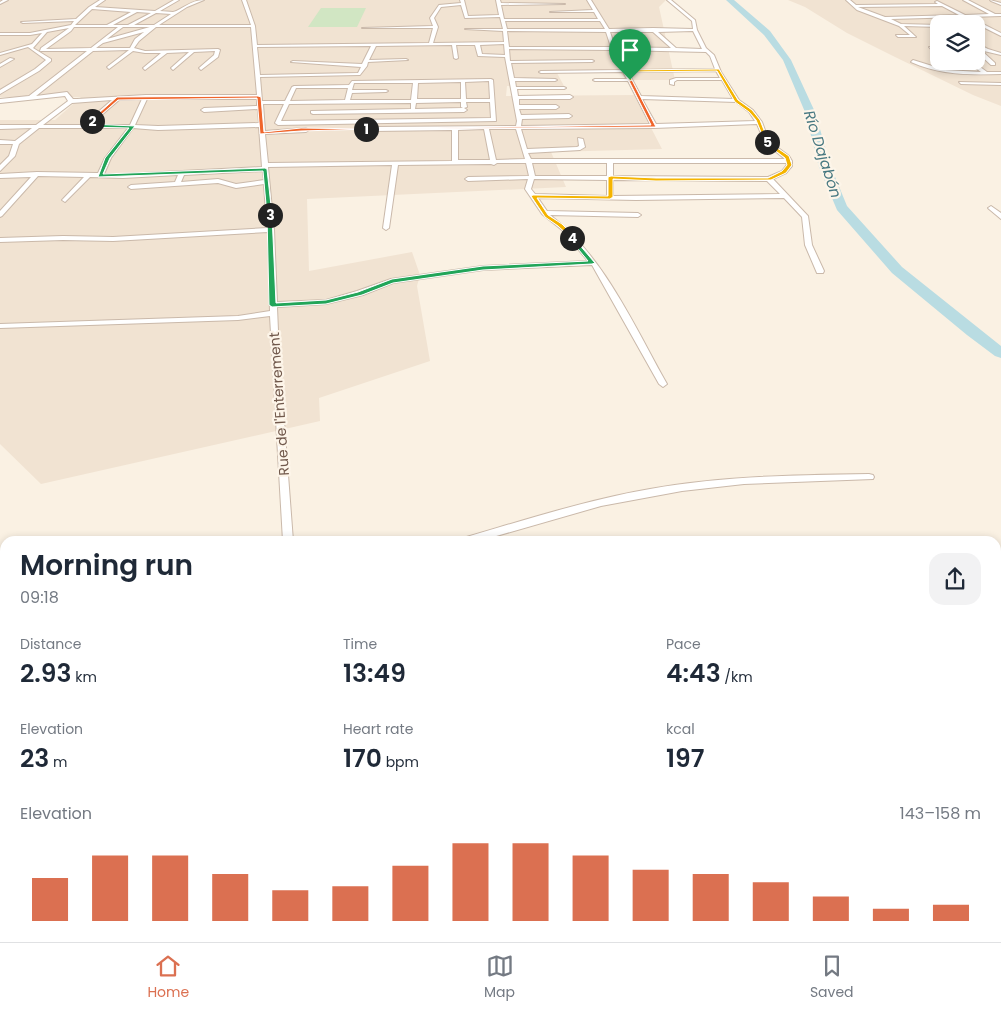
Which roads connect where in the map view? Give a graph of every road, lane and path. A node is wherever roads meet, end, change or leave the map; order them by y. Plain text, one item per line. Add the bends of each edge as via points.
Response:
1 (6, 0) edge
2 (103, 0) edge
3 (177, 0) edge
4 (202, 0) edge
5 (244, 0) edge
6 (589, 0) edge
7 (669, 0) edge
8 (848, 0) edge
9 (874, 0) edge
10 (904, 0) edge
11 (933, 0) edge
12 (965, 0) edge
13 (992, 0) edge
14 (463, 2) edge
15 (498, 2) edge
16 (0, 3) edge
17 (193, 3) junction
18 (545, 4) junction
19 (562, 4) dead end
20 (1001, 4) edge
21 (882, 5) junction
22 (913, 5) junction
23 (942, 5) junction
24 (855, 6) junction
25 (90, 8) junction
26 (138, 10) junction
27 (156, 11) junction
28 (177, 12) junction
29 (552, 12) junction
30 (595, 12) junction
31 (930, 15) edge
32 (961, 15) edge
33 (59, 16) dead end
34 (930, 16) edge
35 (985, 16) edge
36 (994, 16) junction
37 (466, 17) junction
38 (1001, 17) edge
39 (501, 18) junction
40 (885, 18) junction
41 (79, 20) junction
42 (554, 20) junction
43 (600, 20) junction
44 (52, 21) junction
45 (23, 22) dead end
46 (72, 26) junction
47 (108, 26) junction
48 (122, 26) junction
49 (128, 26) junction
50 (253, 26) junction
51 (900, 26) junction
52 (930, 26) edge
53 (985, 26) edge
54 (436, 27) junction
55 (152, 28) junction
56 (364, 28) dead end
57 (467, 29) junction
58 (653, 29) junction
59 (49, 30) junction
60 (505, 30) junction
61 (607, 30) junction
62 (695, 30) junction
63 (553, 31) junction
64 (986, 32) dead end
65 (999, 33) edge
66 (0, 34) edge
67 (898, 36) dead end
68 (100, 43) junction
69 (430, 43) junction
70 (477, 43) junction
71 (454, 44) junction
72 (463, 44) junction
73 (32, 45) junction
74 (374, 45) junction
75 (505, 45) junction
76 (254, 46) junction
77 (321, 46) junction
78 (132, 48) junction
79 (613, 48) junction
80 (638, 48) junction
81 (658, 48) junction
82 (92, 49) junction
83 (551, 49) junction
84 (586, 49) junction
85 (675, 49) junction
86 (1001, 49) edge
87 (40, 51) junction
88 (316, 51) dead end
89 (985, 51) edge
90 (985, 51) edge
91 (165, 52) junction
92 (192, 52) junction
93 (706, 52) junction
94 (0, 54) edge
95 (1001, 54) edge
96 (985, 55) edge
97 (482, 56) junction
98 (507, 56) junction
99 (662, 56) dead end
100 (312, 57) dead end
101 (643, 57) dead end
102 (456, 58) dead end
103 (12, 59) dead end
104 (406, 60) dead end
105 (592, 60) junction
106 (913, 60) dead end
107 (293, 62) dead end
108 (482, 62) dead end
109 (508, 62) junction
110 (307, 63) junction
111 (366, 63) junction
112 (993, 64) dead end
113 (0, 66) edge
114 (109, 68) dead end
115 (173, 68) dead end
116 (145, 69) dead end
117 (201, 69) dead end
118 (37, 70) junction
119 (44, 70) dead end
120 (57, 70) dead end
121 (64, 70) junction
122 (626, 70) junction
123 (718, 70) junction
124 (982, 70) edge
125 (598, 71) junction
126 (541, 72) dead end
127 (986, 73) junction
128 (1001, 73) edge
129 (257, 76) junction
130 (512, 79) junction
131 (724, 79) junction
132 (555, 80) dead end
133 (595, 80) dead end
134 (630, 80) junction
135 (416, 81) junction
136 (463, 81) junction
137 (387, 82) junction
138 (961, 82) dead end
139 (672, 84) dead end
140 (1001, 84) edge
141 (322, 87) junction
142 (514, 88) junction
143 (564, 88) dead end
144 (350, 89) junction
145 (386, 91) junction
146 (0, 92) edge
147 (146, 97) junction
148 (570, 97) dead end
149 (638, 97) junction
150 (30, 98) junction
151 (516, 98) junction
152 (117, 99) junction
153 (464, 100) junction
154 (493, 100) junction
155 (0, 101) edge
156 (71, 101) junction
157 (384, 101) junction
158 (414, 101) junction
159 (737, 101) junction
160 (259, 102) junction
161 (317, 102) junction
162 (347, 102) junction
163 (365, 102) junction
164 (288, 103) junction
165 (516, 107) junction
166 (556, 107) dead end
167 (204, 110) dead end
168 (464, 110) junction
169 (413, 111) junction
170 (313, 112) junction
171 (363, 112) junction
172 (569, 116) dead end
173 (519, 117) junction
174 (411, 121) junction
175 (463, 121) junction
176 (360, 122) junction
177 (759, 122) junction
178 (309, 123) junction
179 (0, 126) edge
180 (85, 126) junction
181 (132, 126) junction
182 (654, 126) junction
183 (37, 127) junction
184 (455, 128) junction
185 (486, 128) junction
186 (518, 128) junction
187 (262, 129) junction
188 (580, 139) dead end
189 (0, 142) edge
190 (16, 143) junction
191 (525, 151) junction
192 (530, 161) junction
193 (789, 161) junction
194 (610, 162) junction
195 (455, 163) junction
196 (494, 163) junction
197 (395, 164) junction
198 (265, 167) junction
199 (0, 169) edge
200 (180, 173) junction
201 (37, 174) junction
202 (0, 176) edge
203 (88, 176) junction
204 (100, 176) junction
205 (532, 177) junction
206 (611, 177) junction
207 (468, 179) dead end
208 (769, 179) junction
209 (675, 180) junction
210 (266, 182) junction
211 (177, 184) junction
212 (130, 187) dead end
213 (533, 196) junction
214 (786, 196) junction
215 (610, 197) junction
216 (682, 198) junction
217 (65, 200) dead end
218 (991, 208) dead end
219 (544, 213) junction
220 (638, 215) dead end
221 (0, 216) edge
222 (1001, 217) edge
223 (386, 228) dead end
224 (271, 230) junction
225 (0, 240) edge
226 (592, 263) junction
227 (820, 271) dead end
228 (273, 309) junction
229 (0, 326) edge
230 (663, 384) dead end
231 (869, 476) dead end
232 (288, 536) edge
233 (484, 536) edge

1 - 16 street
2 - 25 street
3 - 17 street
3 - 27 street
4 - 17 street
5 - 50 street, Rue de l'Enterrement
6 - 30 street
7 - 62 street via 694,20
8 - 24 street
9 - 21 street
10 - 22 street
11 - 23 street
12 - 36 street
13 - 20 street
14 - 37 street
14 - 54 street via 440,6 432,18
15 - 18 street
15 - 39 street
17 - 28 street
18 - 19 street
18 - 29 street
21 - 22 street
21 - 24 street
22 - 23 street
22 - 31 street
23 - 32 street
24 - 40 street
25 - 26 street
25 - 41 street
26 - 27 street
26 - 47 street
27 - 28 street
27 - 49 street
28 - 55 street
29 - 30 street
29 - 42 street
30 - 43 street
33 - 44 street
34 - 40 street
35 - 36 street
36 - 38 street
37 - 39 street
37 - 57 street
39 - 42 street
39 - 60 street
40 - 51 street
41 - 44 street
41 - 46 street
42 - 43 street
42 - 63 street
43 - 61 street
44 - 45 street
46 - 47 street
46 - 59 street
46 - 87 street
47 - 48 street
48 - 49 street
48 - 68 street
49 - 55 street
50 - 55 street
50 - 76 street, Rue de l'Enterrement
51 - 52 street
51 - 67 street via 914,37
53 - 65 street
54 - 56 street
54 - 69 street
55 - 68 street
55 - 78 street
57 - 60 street
57 - 72 street
58 - 61 street
58 - 62 street
58 - 85 street
59 - 66 street
59 - 73 street
60 - 63 street
60 - 75 street
61 - 63 street
61 - 79 street
62 - 93 street
63 - 83 street
64 - 65 street
68 - 82 street
69 - 71 street
69 - 74 street
70 - 72 street
70 - 75 street
70 - 97 street
71 - 72 street
71 - 102 street
73 - 87 street via 30,48
73 - 94 street
74 - 77 street
74 - 111 street
75 - 83 street
75 - 98 street
76 - 77 street
76 - 129 street, Rue de l'Enterrement
77 - 88 street
78 - 82 street
78 - 91 street
78 - 114 street
79 - 80 street
79 - 84 street
79 - 122 street
80 - 81 street
80 - 101 street
81 - 85 street
81 - 99 street
82 - 87 street
82 - 121 street
83 - 84 street
84 - 105 street
85 - 93 street
86 - 89 street
87 - 118 street via 49,60
90 - 95 street
91 - 92 street
91 - 116 street
92 - 115 street
92 - 117 street via 218,50 216,56
93 - 123 street via 712,55
96 - 112 street
97 - 98 street
97 - 108 street
98 - 109 street
100 - 110 street
103 - 113 street
104 - 111 street
105 - 109 street
105 - 125 street
106 - 127 street via 948,72
107 - 110 street
109 - 130 street
110 - 111 street
111 - 129 street via 360,74 354,75
118 - 119 street
118 - 146 street
120 - 121 street
121 - 150 street
122 - 123 street
122 - 125 street
122 - 134 street
123 - 131 street
124 - 127 street
125 - 126 street
127 - 128 street
129 - 160 street, Rue de l'Enterrement
130 - 132 street
130 - 142 street
131 - 139 street via 676,79
131 - 159 street
133 - 134 street
134 - 149 street
135 - 136 street
135 - 137 street
135 - 158 street
136 - 153 street
136 - 154 street via 491,80
137 - 144 street via 352,82
137 - 145 street
138 - 140 street
141 - 144 street
141 - 161 street
141 - 164 street via 294,87
142 - 143 street
142 - 151 street
144 - 145 street
144 - 162 street
145 - 157 street
147 - 152 street
147 - 160 street
147 - 181 street
148 - 151 street
149 - 159 street
149 - 182 street
150 - 155 street
150 - 156 street via 69,94
151 - 165 street
152 - 156 street
152 - 180 street
153 - 154 street
153 - 158 street
153 - 168 street
154 - 175 street via 494,120
156 - 183 street
157 - 158 street
157 - 163 street
158 - 169 street
159 - 177 street
160 - 164 street
160 - 167 street
160 - 187 street, Rue de l'Enterrement
161 - 162 street
161 - 164 street
161 - 170 street
162 - 163 street
163 - 171 street
164 - 178 street via 278,123
165 - 166 street
165 - 173 street
168 - 169 street
168 - 175 street
169 - 171 street
169 - 174 street
170 - 171 street
170 - 178 street
171 - 176 street
172 - 173 street
173 - 186 street
174 - 175 street
174 - 176 street
176 - 178 street
177 - 182 street
177 - 193 street via 767,142
179 - 183 street
180 - 181 street
180 - 183 street
181 - 187 street
181 - 204 street via 108,158
182 - 186 street
183 - 190 street
184 - 185 street
184 - 187 street
184 - 195 street
185 - 186 street
185 - 196 street
186 - 191 street
187 - 198 street, Rue de l'Enterrement
188 - 191 street via 582,146 578,149
189 - 190 street
190 - 199 street via 12,156
191 - 192 street
192 - 194 street
192 - 196 street
192 - 205 street
193 - 194 street
193 - 208 street via 790,165 784,172
194 - 206 street
195 - 196 street
195 - 197 street
197 - 198 street
197 - 223 street
198 - 200 street
198 - 210 street, Rue de l'Enterrement
200 - 204 street
200 - 211 street
201 - 202 street
201 - 203 street
201 - 221 street
203 - 204 street
203 - 217 street
205 - 206 street
205 - 207 street
205 - 213 street via 528,189
206 - 209 street
206 - 215 street
208 - 209 street
208 - 214 street
209 - 216 street
210 - 211 street via 236,186 218,181
210 - 224 street, Rue de l'Enterrement
211 - 212 street
213 - 215 street
213 - 219 street
214 - 216 street
214 - 227 street via 805,216 807,241 819,262
215 - 216 street
218 - 222 street
219 - 220 street
219 - 226 street via 564,229
224 - 225 street via 112,239
224 - 228 street, Rue de l'Enterrement
226 - 228 street via 483,268 392,281 360,294
226 - 230 street
228 - 229 street via 238,318
228 - 232 street, Rue de l'Enterrement
231 - 233 street via 712,484 621,498

